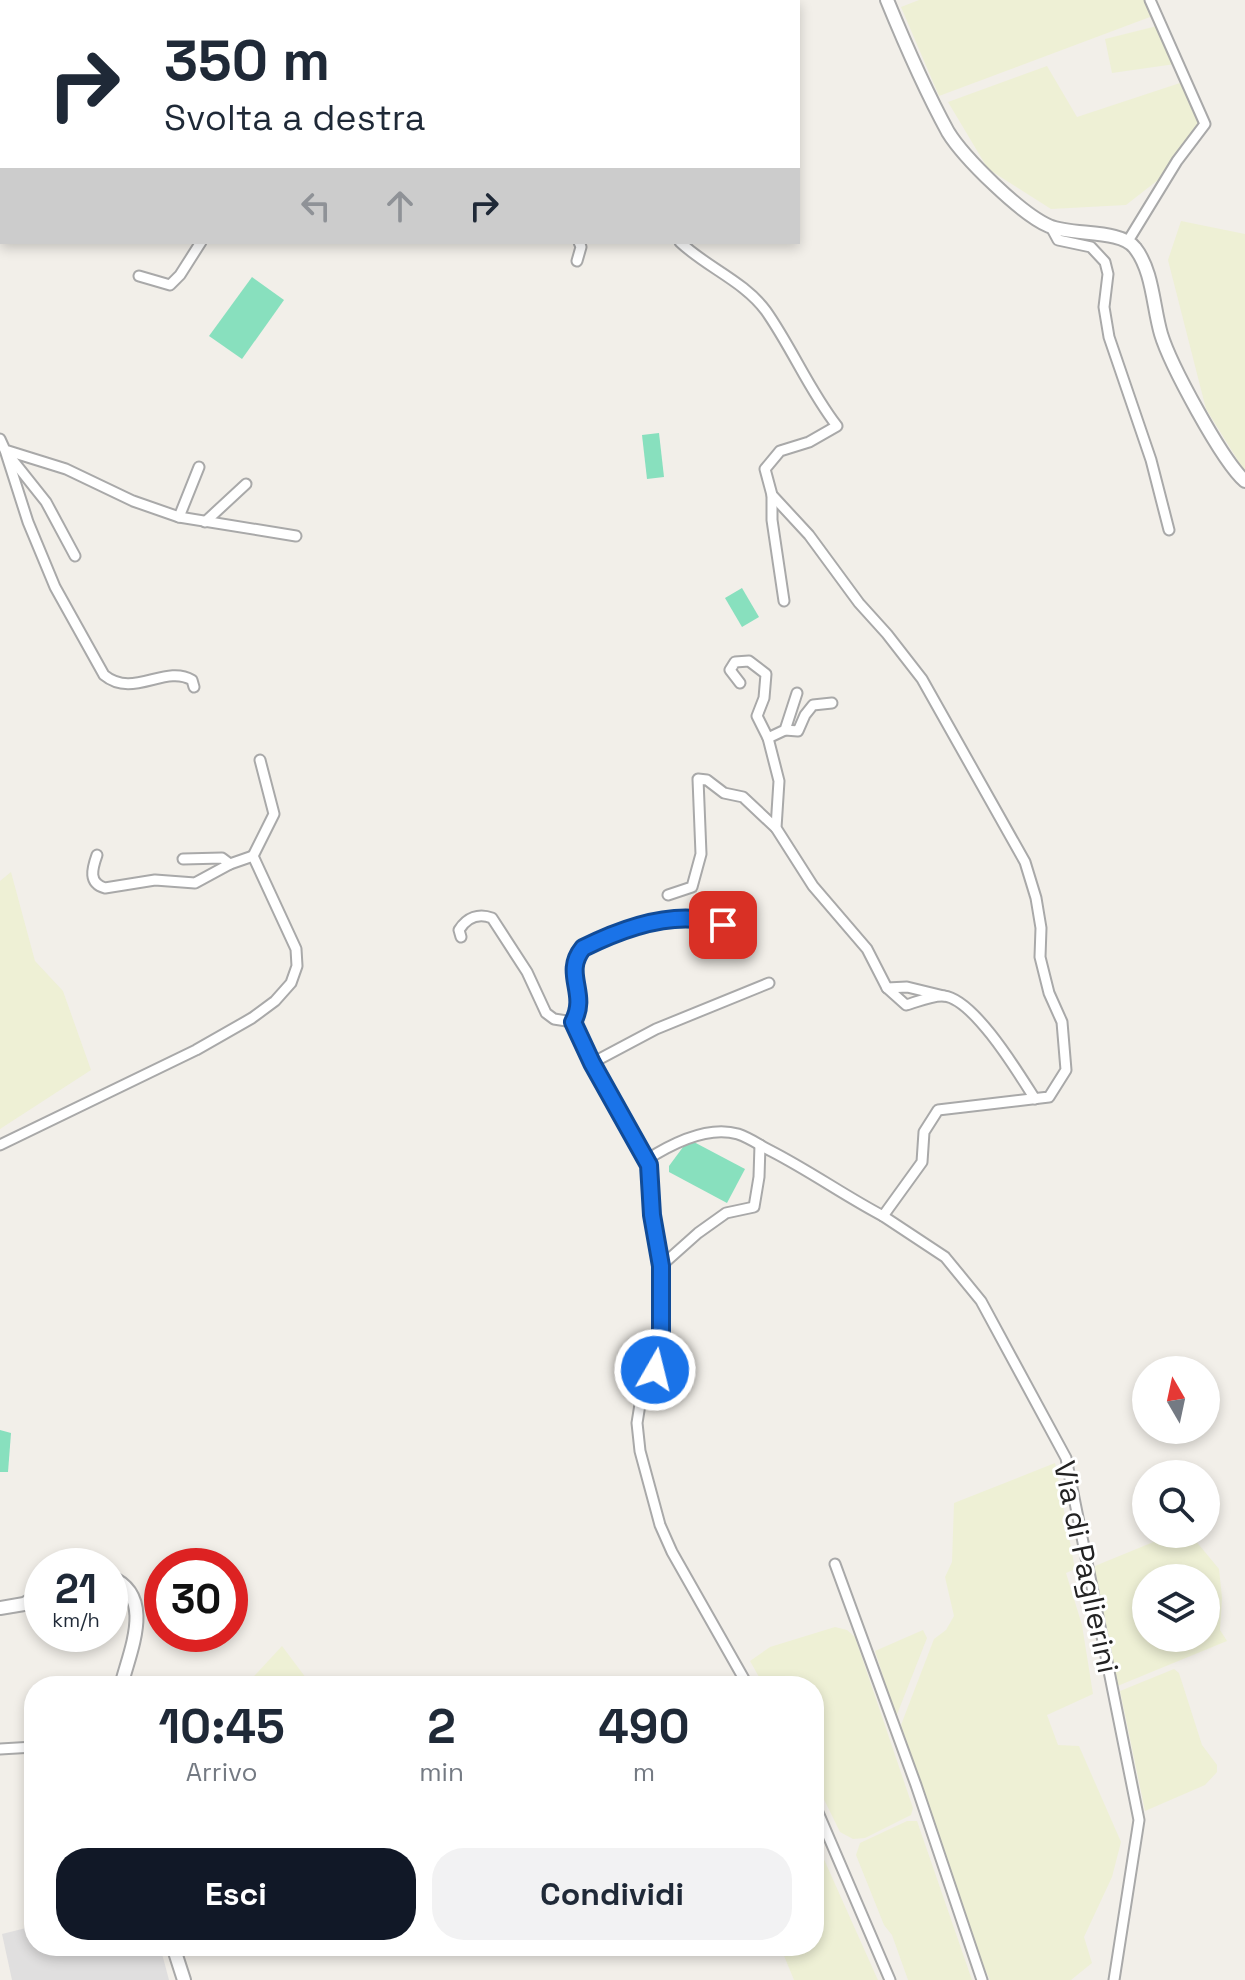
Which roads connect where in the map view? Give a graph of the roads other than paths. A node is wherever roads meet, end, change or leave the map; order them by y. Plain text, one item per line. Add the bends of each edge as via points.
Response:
1 (887, 0) edge
2 (1150, 0) edge
3 (1051, 227) junction
4 (1128, 241) junction
5 (200, 244) edge
6 (580, 244) edge
7 (683, 244) edge
8 (577, 261) dead end
9 (139, 276) dead end
10 (0, 439) edge
11 (5, 450) junction
12 (199, 467) dead end
13 (1245, 481) edge
14 (246, 484) dead end
15 (772, 495) junction
16 (179, 517) junction
17 (205, 522) junction
18 (1169, 530) dead end
19 (296, 536) dead end
20 (75, 556) dead end
21 (784, 601) dead end
22 (740, 683) dead end
23 (194, 687) dead end
24 (797, 693) dead end
25 (832, 703) dead end
26 (785, 730) junction
27 (768, 738) junction
28 (260, 760) dead end
29 (776, 828) junction
30 (97, 855) dead end
31 (253, 856) junction
32 (183, 859) dead end
33 (230, 864) junction
34 (668, 895) dead end
35 (723, 925) dead end
36 (461, 937) dead end
37 (875, 979) dead end
38 (769, 983) dead end
39 (887, 988) junction
40 (944, 996) junction
41 (573, 1022) junction
42 (592, 1063) junction
43 (1035, 1099) junction
44 (0, 1145) edge
45 (760, 1145) junction
46 (646, 1160) junction
47 (883, 1216) junction
48 (661, 1266) junction
49 (835, 1564) dead end
50 (128, 1589) edge
51 (24, 1604) edge
52 (0, 1608) edge
53 (124, 1676) edge
54 (742, 1676) edge
55 (24, 1748) edge
56 (0, 1749) edge
57 (824, 1826) edge
58 (176, 1956) edge
59 (184, 1980) edge
60 (890, 1980) edge
61 (982, 1980) edge
62 (1114, 1980) edge

1 - 3 street via 950,135 1009,199
2 - 4 street via 1205,124
3 - 4 street
3 - 18 street via 1058,240 1091,247 1105,262 1109,337
4 - 13 street via 1144,264 1173,364
5 - 9 street via 170,285
6 - 8 street
7 - 15 street via 765,310 837,426 780,451 765,469
10 - 11 street
11 - 16 street via 66,469
11 - 20 street via 46,502
11 - 23 street via 59,595 104,675 130,684 186,676
12 - 16 street
14 - 17 street
15 - 21 street
15 - 43 street via 922,679 1025,862 1041,928 1040,957 1062,1022 1066,1070 1049,1097
16 - 17 street
17 - 19 street
22 - 27 street via 730,670 735,662 749,661 766,674 757,716
24 - 26 street
25 - 26 street via 813,705 798,731
26 - 27 street
27 - 29 street via 779,781
28 - 31 street via 274,814
29 - 34 street via 743,797 698,779 701,854 692,887
29 - 39 street via 813,886 867,949
30 - 33 street via 93,877 105,888 155,880 195,883
31 - 33 street
31 - 44 street via 297,952 295,973 284,992 213,1041
32 - 33 street via 222,858
35 - 41 street via 690,918 653,923 583,948 572,969 580,1003
36 - 41 street via 459,930 468,920 477,915 492,918 546,1013
37 - 39 street
38 - 42 street via 656,1029
39 - 40 street
39 - 40 street via 906,1005
40 - 43 street via 965,1005
41 - 42 street
42 - 46 street
43 - 47 street via 938,1110 924,1132 922,1162
45 - 46 street, Via di Paglierini via 718,1132 683,1139
45 - 47 street, Via di Paglierini
45 - 48 street via 754,1207 726,1213
46 - 48 street
47 - 62 street, Via di Paglierini via 945,1257 981,1301 1066,1458 1139,1820
48 - 54 street via 661,1352 641,1398 640,1451 672,1552
49 - 61 street
50 - 53 street via 137,1624
51 - 52 street
55 - 56 street
57 - 60 street
58 - 59 street

